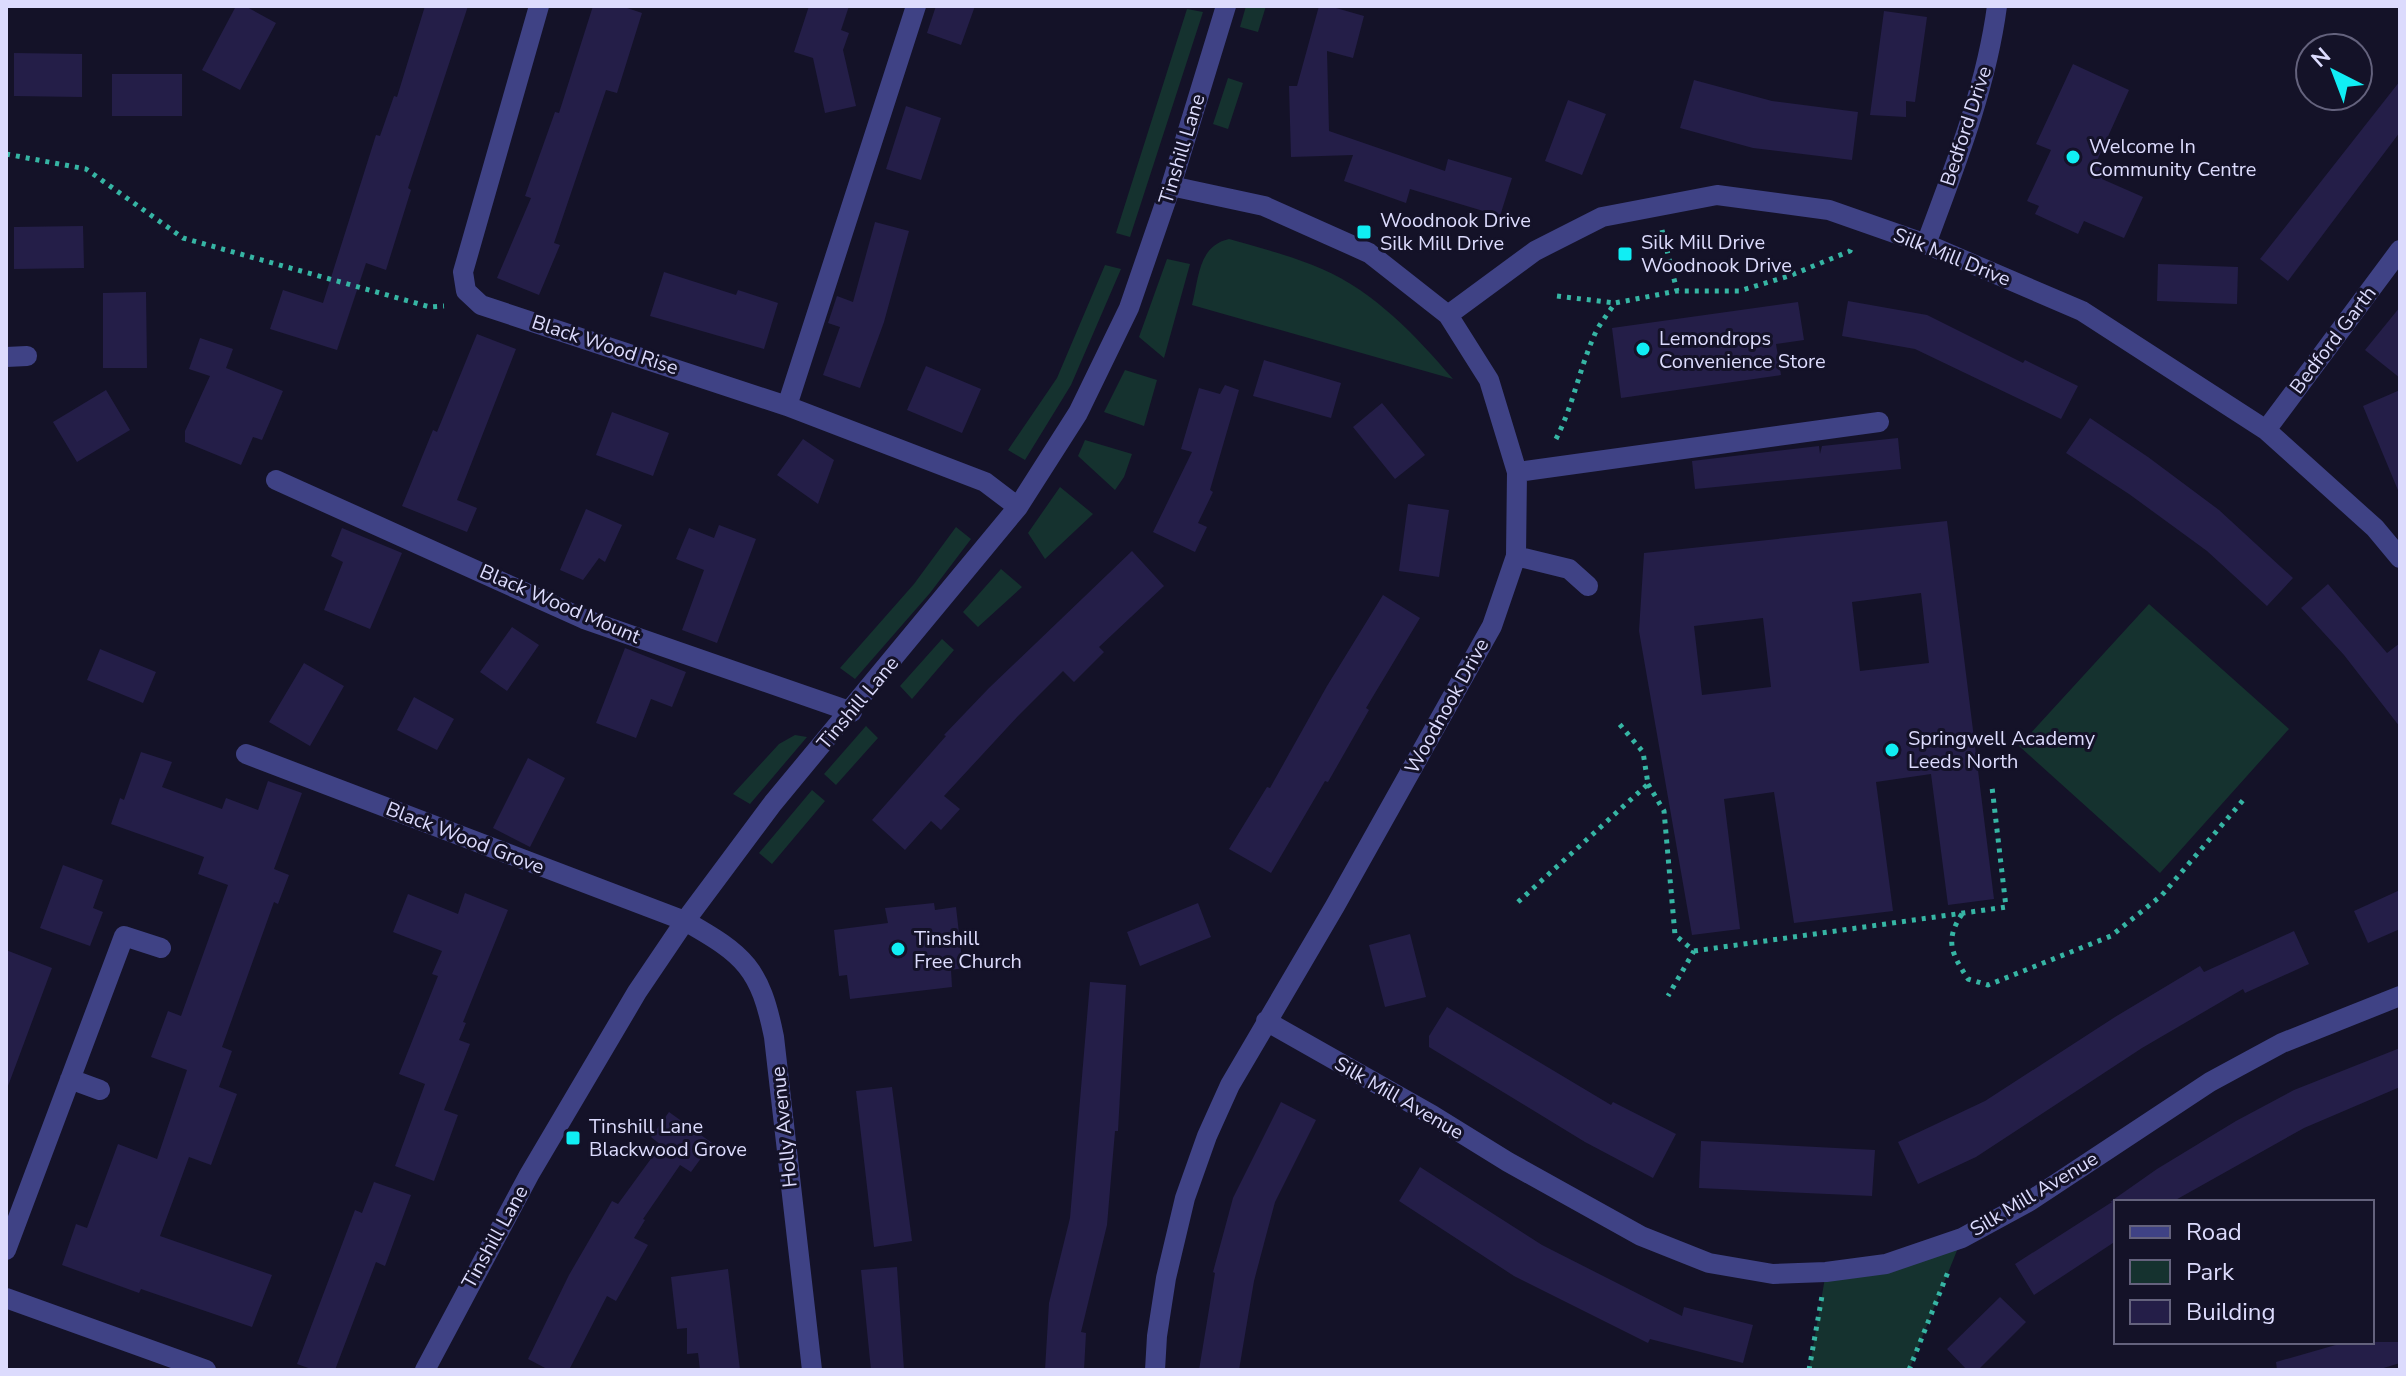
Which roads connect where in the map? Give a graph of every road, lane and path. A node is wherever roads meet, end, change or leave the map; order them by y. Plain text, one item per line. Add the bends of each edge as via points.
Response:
1 (539, 6) edge
2 (916, 6) edge
3 (1226, 6) edge
4 (1997, 6) edge
5 (6, 154) edge
6 (1171, 186) junction
7 (1656, 207) junction
8 (1863, 222) junction
9 (1926, 244) junction
10 (2400, 250) edge
11 (1677, 291) junction
12 (1557, 296) dead end
13 (1615, 303) junction
14 (481, 305) junction
15 (1448, 315) junction
16 (787, 406) junction
17 (1879, 422) dead end
18 (2266, 430) junction
19 (1541, 469) junction
20 (1517, 472) junction
21 (276, 480) dead end
22 (1018, 507) junction
23 (1516, 556) junction
24 (2400, 558) edge
25 (1588, 586) dead end
26 (852, 712) junction
27 (1616, 720) dead end
28 (246, 754) dead end
29 (1648, 784) junction
30 (1992, 787) dead end
31 (2245, 798) dead end
32 (1518, 902) dead end
33 (1962, 913) junction
34 (685, 921) junction
35 (161, 948) dead end
36 (1694, 951) junction
37 (1668, 996) dead end
38 (2400, 996) edge
39 (1266, 1021) junction
40 (70, 1079) junction
41 (100, 1090) dead end
42 (1962, 1238) junction
43 (6, 1250) edge
44 (1826, 1272) junction
45 (6, 1298) edge
46 (206, 1370) edge
47 (425, 1370) edge
48 (812, 1370) edge
49 (1155, 1370) edge
50 (1809, 1370) edge
51 (1909, 1370) edge

1 - 14 street via 463,272 466,291
2 - 16 street
3 - 6 street, Tinshill Lane
4 - 9 street, Bedford Drive via 1972,120
5 - 14 path via 86,169 183,238 430,307
6 - 15 street, Woodnook Drive via 1264,206 1369,253
6 - 22 street, Tinshill Lane via 1129,308 1078,413
7 - 8 street, Silk Mill Drive via 1717,195 1829,210
7 - 11 path
7 - 15 street, Silk Mill Drive via 1602,217 1535,251
8 - 9 street, Silk Mill Drive
8 - 11 path via 1850,251 1789,276 1739,291
9 - 18 street, Silk Mill Drive via 2082,311
10 - 18 street, Bedford Garth
11 - 13 path
12 - 13 path
13 - 19 path via 1595,332 1566,421
14 - 16 street, Black Wood Rise
15 - 20 street, Woodnook Drive via 1489,380
16 - 22 street, Black Wood Rise via 985,482
17 - 19 street
18 - 24 street, Silk Mill Drive via 2375,528
19 - 20 street
20 - 23 street, Woodnook Drive
21 - 26 street, Black Wood Mount via 584,619
22 - 26 street, Tinshill Lane
23 - 25 street via 1569,569
23 - 39 street, Woodnook Drive via 1492,626
26 - 34 street, Tinshill Lane via 773,803
27 - 29 path via 1643,752
28 - 34 street, Black Wood Grove
29 - 32 path
29 - 36 path via 1664,811 1675,935
30 - 33 path via 2006,907
31 - 33 path via 2162,895 2111,936 1988,985 1968,979 1953,956 1951,930
33 - 36 path
34 - 47 street, Tinshill Lane via 529,1175
34 - 48 street, Holly Avenue via 739,957 763,988 769,1009
35 - 40 street via 124,936
36 - 37 path
38 - 42 street, Silk Mill Avenue via 2282,1043 2210,1082 2030,1201
39 - 44 street, Silk Mill Avenue via 1641,1236 1709,1263 1773,1274
39 - 49 street, Woodnook Drive via 1230,1085 1185,1198 1166,1278
40 - 41 street
40 - 43 street
42 - 44 street, Silk Mill Avenue via 1886,1264
42 - 51 path
44 - 50 path
45 - 46 street

